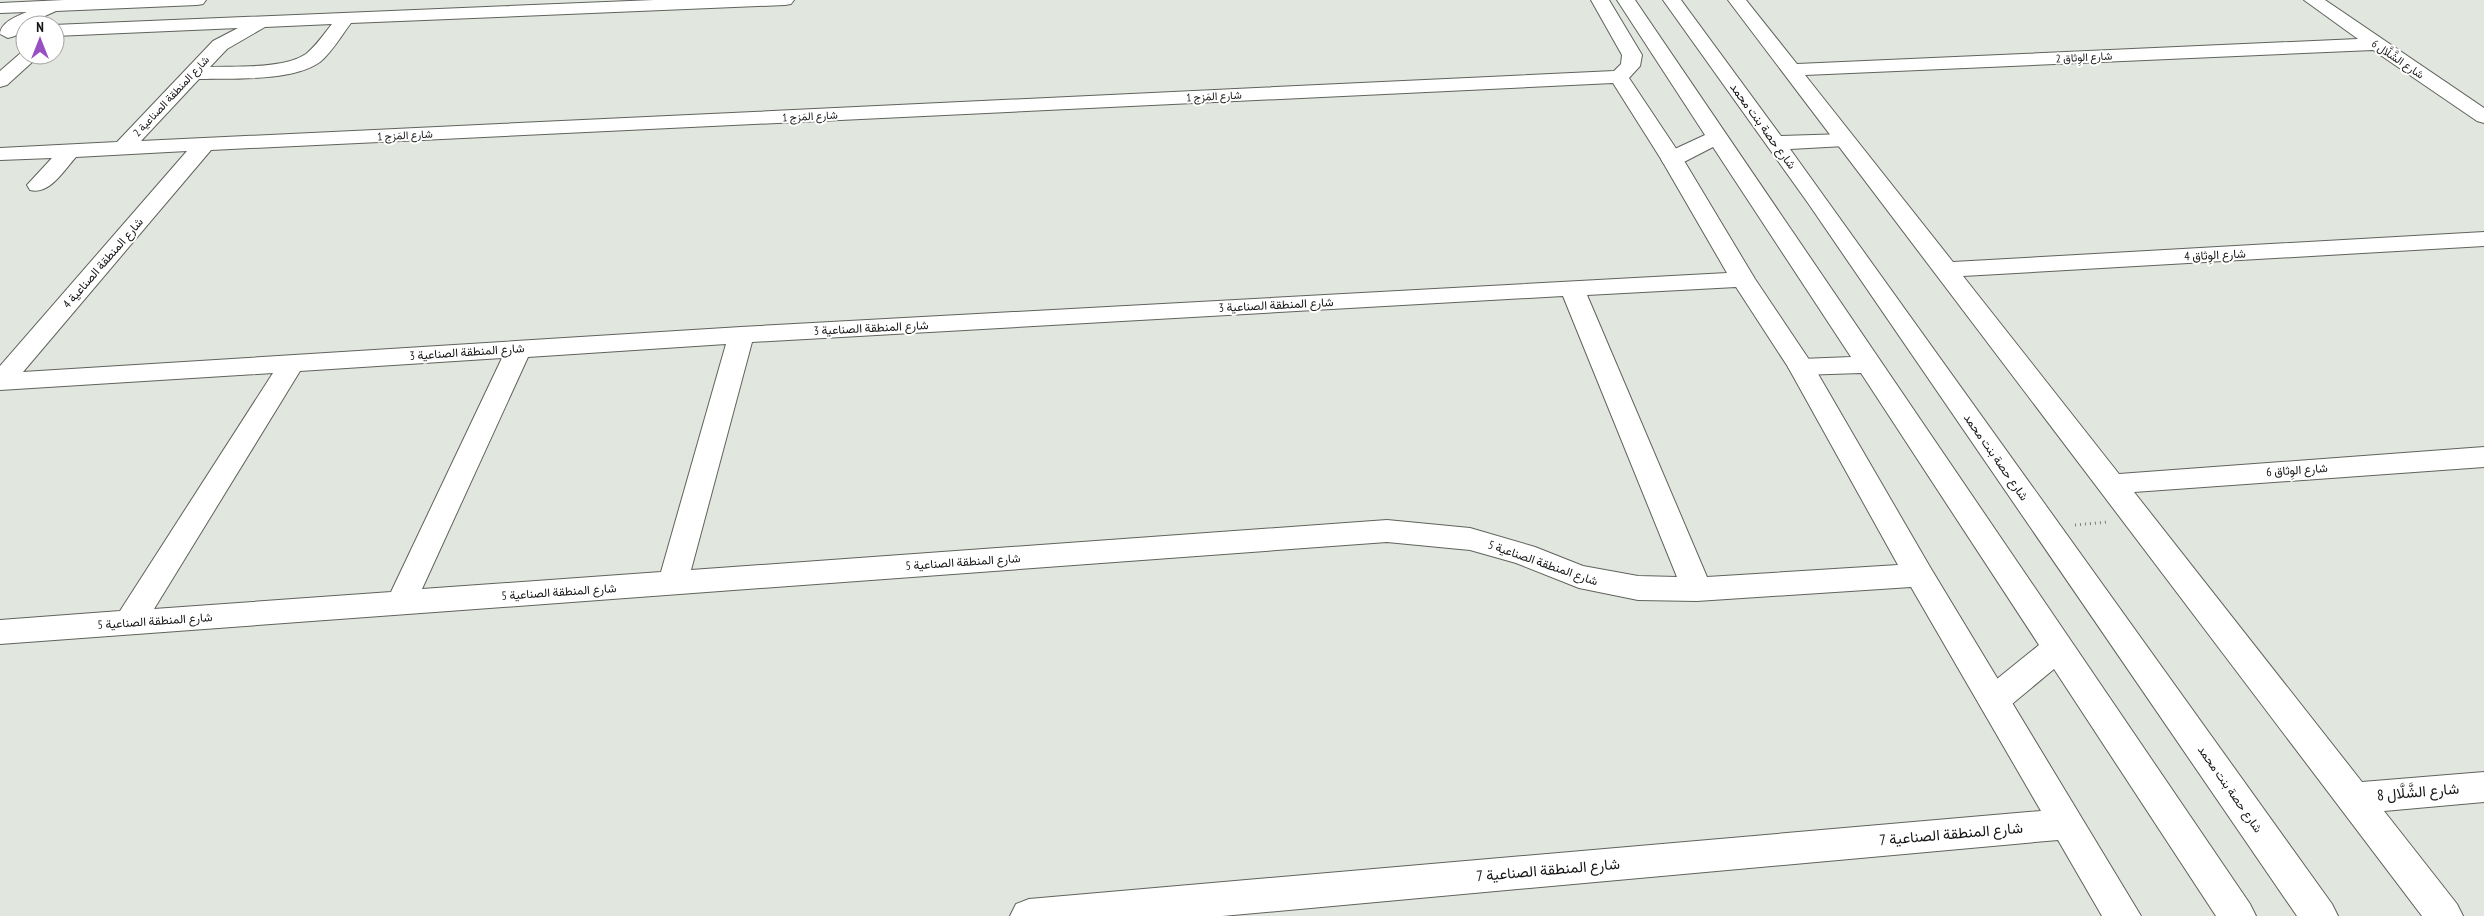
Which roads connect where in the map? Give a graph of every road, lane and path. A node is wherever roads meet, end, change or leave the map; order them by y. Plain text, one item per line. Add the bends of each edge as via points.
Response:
1 (197, 0) edge
2 (785, 0) edge
3 (1600, 0) edge
4 (1626, 0) edge
5 (1737, 0) edge
6 (2313, 0) edge
7 (513, 3) edge
8 (1676, 3) edge
9 (346, 18) junction
10 (262, 21) junction
11 (11, 22) edge
12 (198, 24) junction
13 (65, 31) edge
14 (2377, 44) junction
15 (220, 45) junction
16 (18, 65) edge
17 (1792, 70) junction
18 (194, 73) junction
19 (1619, 77) junction
20 (0, 81) edge
21 (2484, 117) edge
22 (1719, 136) junction
23 (1845, 140) junction
24 (1775, 143) junction
25 (205, 144) junction
26 (123, 148) junction
27 (71, 150) junction
28 (0, 154) edge
29 (1672, 159) junction
30 (38, 185) dead end
31 (2484, 239) edge
32 (1945, 270) junction
33 (1743, 279) junction
34 (1572, 288) junction
35 (741, 335) junction
36 (520, 349) junction
37 (292, 363) junction
38 (1869, 365) junction
39 (1801, 367) junction
40 (0, 382) edge
41 (2484, 457) edge
42 (2111, 484) junction
43 (1919, 575) junction
44 (673, 583) junction
45 (1697, 590) junction
46 (401, 603) junction
47 (129, 623) junction
48 (0, 632) edge
49 (2058, 647) junction
50 (1994, 700) junction
51 (2484, 787) edge
52 (2353, 798) junction
53 (2067, 824) junction
54 (1029, 916) edge
55 (2122, 916) edge
56 (2237, 916) edge
57 (2320, 916) edge
58 (2444, 916) edge

1 - 11 street via 58,6
2 - 7 street
3 - 19 street via 1632,55 1630,66
4 - 22 street
5 - 17 street
6 - 14 street, شارع الشَّلَّال 6
7 - 9 street
8 - 24 street, شارع حصة بنت محمد
9 - 10 street
9 - 18 street via 314,57 304,63 281,68
10 - 12 street
10 - 15 street, شارع المنطقة الصناعية 2
12 - 13 street
12 - 15 street, شارع المنطقة الصناعية 2 via 219,31
14 - 17 street, شارع الوِثاق 2
14 - 21 street, شارع الشَّلَّال 6
15 - 18 street, شارع المنطقة الصناعية 2
16 - 20 street
17 - 23 street
18 - 26 street, شارع المنطقة الصناعية 2
19 - 25 street, شارع المَزج 1
19 - 29 street
22 - 29 street
22 - 38 street
23 - 24 street
23 - 32 street
24 - 57 street, شارع حصة بنت محمد
25 - 26 street, شارع المَزج 1
25 - 40 street, شارع المنطقة الصناعية 4
26 - 27 street, شارع المَزج 1
27 - 28 street, شارع المَزج 1
27 - 30 street
29 - 33 street
31 - 32 street, شارع الوِثاق 4
32 - 42 street
33 - 34 street, شارع المنطقة الصناعية 3
33 - 39 street
34 - 35 street, شارع المنطقة الصناعية 3
34 - 45 street
35 - 36 street, شارع المنطقة الصناعية 3
35 - 44 street
36 - 37 street, شارع المنطقة الصناعية 3
36 - 46 street
37 - 40 street, شارع المنطقة الصناعية 3
37 - 47 street
38 - 39 street
38 - 49 street
39 - 43 street
41 - 42 street, شارع الوِثاق 6
42 - 52 street
43 - 45 street, شارع المنطقة الصناعية 5
43 - 50 street
44 - 45 street, شارع المنطقة الصناعية 5 via 1387,531 1470,539 1608,584
44 - 46 street, شارع المنطقة الصناعية 5
46 - 47 street, شارع المنطقة الصناعية 5
47 - 48 street, شارع المنطقة الصناعية 5
49 - 50 street
49 - 56 street
50 - 53 street
51 - 52 street, شارع الشَّلَّال 8
52 - 58 street
53 - 54 street, شارع المنطقة الصناعية 7
53 - 55 street

